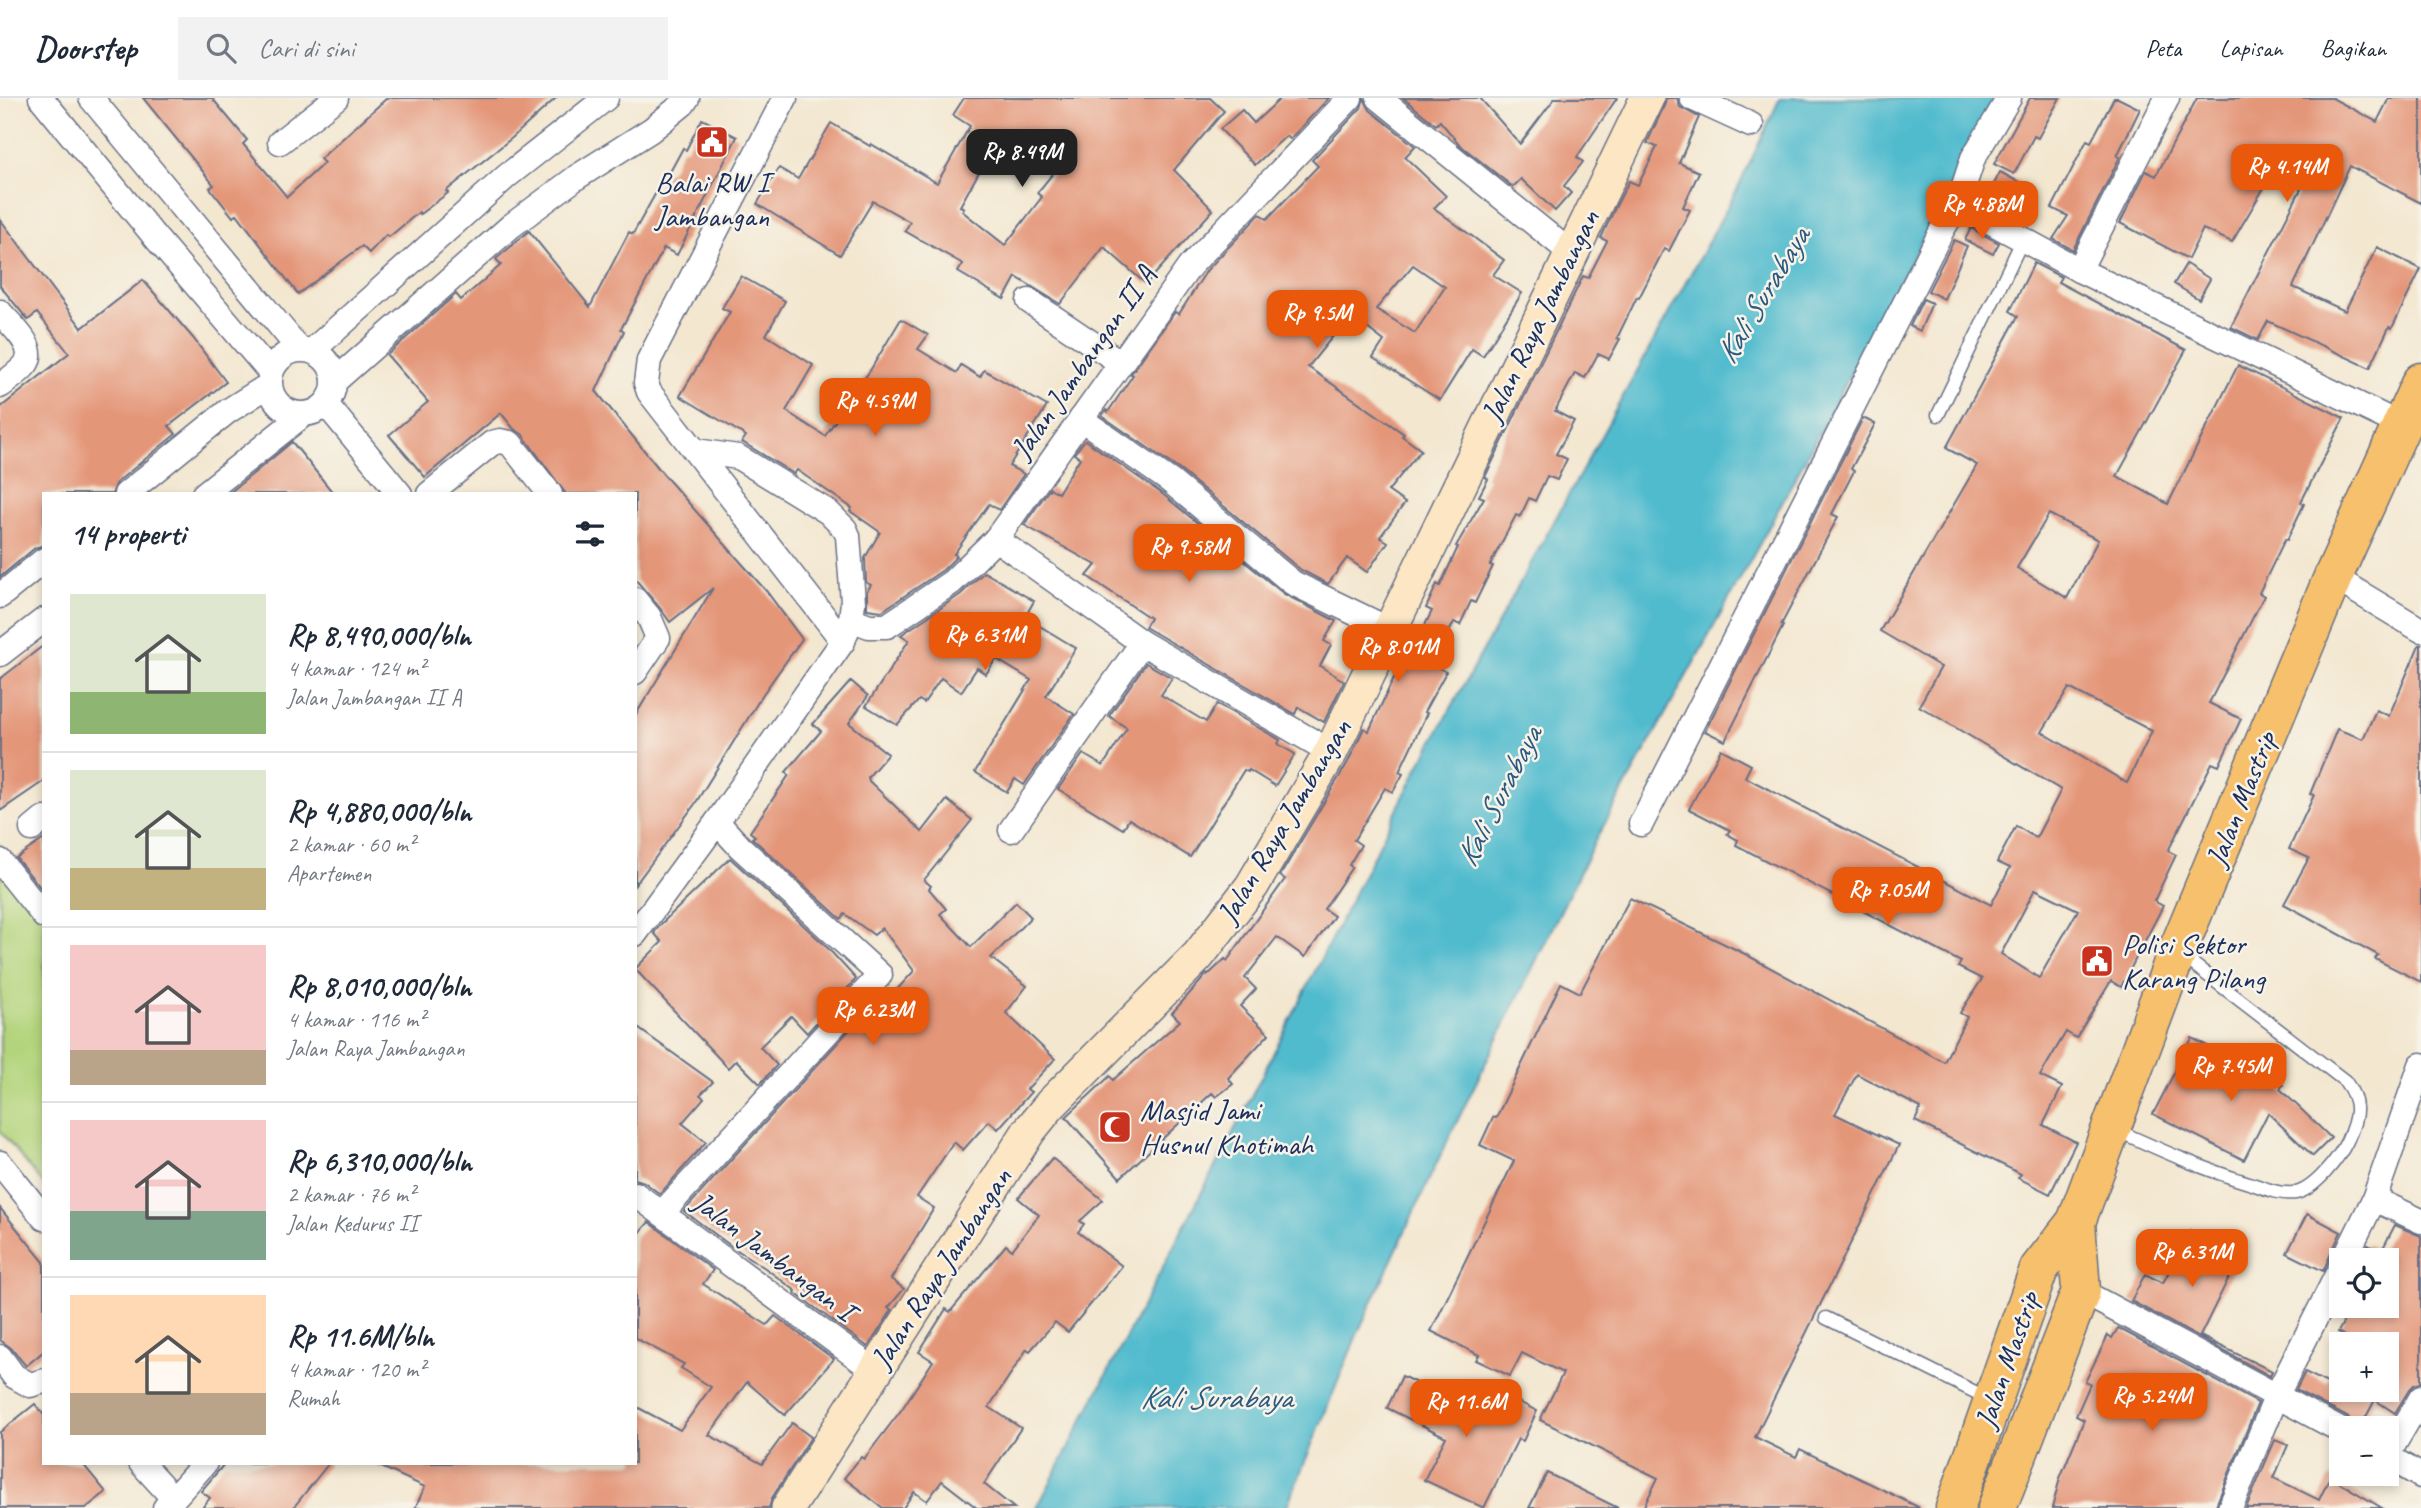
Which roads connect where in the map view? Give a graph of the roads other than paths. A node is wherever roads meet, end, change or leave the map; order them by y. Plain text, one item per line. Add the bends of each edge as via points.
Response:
1 (41, 98) edge
2 (91, 98) edge
3 (336, 98) edge
4 (606, 98) edge
5 (687, 98) edge
6 (785, 98) edge
7 (1350, 98) edge
8 (1379, 98) edge
9 (1647, 98) edge
10 (1692, 98) edge
11 (2009, 98) edge
12 (2168, 98) edge
13 (1751, 125) dead end
14 (280, 142) dead end
15 (1958, 204) junction
16 (2023, 239) junction
17 (1571, 253) junction
18 (2079, 270) junction
19 (1029, 302) dead end
20 (0, 312) edge
21 (305, 350) junction
22 (1121, 363) junction
23 (270, 378) junction
24 (335, 381) junction
25 (2421, 382) edge
26 (0, 386) edge
27 (315, 409) junction
28 (1938, 415) dead end
29 (1081, 419) junction
30 (2401, 425) junction
31 (696, 451) junction
32 (128, 492) edge
33 (207, 492) edge
34 (398, 492) edge
35 (431, 492) edge
36 (548, 492) edge
37 (996, 539) junction
38 (42, 562) edge
39 (2333, 577) junction
40 (0, 596) edge
41 (637, 602) edge
42 (42, 622) edge
43 (847, 630) junction
44 (2421, 630) edge
45 (1390, 631) junction
46 (1142, 643) junction
47 (0, 654) edge
48 (637, 669) edge
49 (1331, 752) junction
50 (717, 822) junction
51 (1641, 824) dead end
52 (1012, 830) dead end
53 (0, 861) edge
54 (42, 914) edge
55 (637, 931) edge
56 (2177, 952) junction
57 (2421, 1066) edge
58 (2110, 1128) junction
59 (0, 1163) edge
60 (637, 1195) edge
61 (2374, 1199) junction
62 (662, 1213) junction
63 (42, 1216) edge
64 (2421, 1221) edge
65 (2076, 1223) junction
66 (2350, 1248) edge
67 (2329, 1290) edge
68 (2081, 1291) junction
69 (1826, 1318) dead end
70 (0, 1357) edge
71 (874, 1370) junction
72 (42, 1382) edge
73 (2277, 1395) junction
74 (2421, 1398) edge
75 (1993, 1401) junction
76 (2329, 1424) edge
77 (2399, 1436) edge
78 (2399, 1463) edge
79 (142, 1465) edge
80 (203, 1465) edge
81 (2421, 1476) edge
82 (169, 1503) edge
83 (788, 1508) edge
84 (1955, 1508) edge
85 (1997, 1508) edge
86 (2230, 1508) edge

1 - 23 street
2 - 21 street
3 - 14 street
4 - 21 street via 506,176
5 - 24 street via 651,130 511,226
6 - 31 street via 649,360 649,392
7 - 22 street, Jalan Jambangan II A via 1189,266
8 - 17 street
9 - 17 main road, Jalan Raya Jambangan
10 - 13 street
11 - 15 street via 1973,158
12 - 18 street
15 - 16 street
15 - 51 street
16 - 18 street
16 - 28 lane
17 - 45 main road, Jalan Raya Jambangan
18 - 30 street
19 - 22 street
20 - 26 street via 27,344 29,355 25,365
21 - 23 street via 286,352 276,361
21 - 24 street via 324,357
22 - 29 street, Jalan Jambangan II A
23 - 27 street via 273,397 280,406 291,413
23 - 32 street
24 - 27 street via 333,393
25 - 30 main road, Jalan Mastrip
27 - 33 street
27 - 34 street
29 - 37 street, Jalan Jambangan II A
29 - 45 street via 1170,481 1293,583
30 - 39 main road, Jalan Mastrip
31 - 43 street
31 - 43 street via 738,457 828,512 845,529 852,584
35 - 36 street via 500,441 510,443
37 - 43 street, Jalan Jambangan II A via 952,582 887,626
37 - 46 street
38 - 40 street
39 - 44 street
39 - 56 main road, Jalan Mastrip
41 - 48 street via 658,638
42 - 47 street
43 - 50 street
45 - 49 main road, Jalan Raya Jambangan
46 - 49 street
46 - 52 street
49 - 71 main road, Jalan Raya Jambangan via 1252,886 1198,957 1029,1131
50 - 55 street
50 - 62 street via 880,975
53 - 54 street
56 - 58 main road, Jalan Mastrip
56 - 58 lane via 2344,1081 2358,1107 2347,1142 2315,1184 2279,1193 2206,1170
57 - 61 street
58 - 65 main road, Jalan Mastrip
59 - 63 street
60 - 62 street, Jalan Jambangan I
61 - 64 street
61 - 66 street
62 - 71 street, Jalan Jambangan I
65 - 68 main road, Jalan Mastrip
65 - 75 main road, Jalan Mastrip via 2039,1269
67 - 73 street
68 - 73 street
68 - 85 main road, Jalan Mastrip
69 - 75 lane
70 - 72 street via 14,1376 30,1385
71 - 83 main road, Jalan Raya Jambangan
73 - 76 street
73 - 86 street
74 - 77 street
75 - 84 main road, Jalan Mastrip
78 - 81 street
79 - 82 street
80 - 82 street

